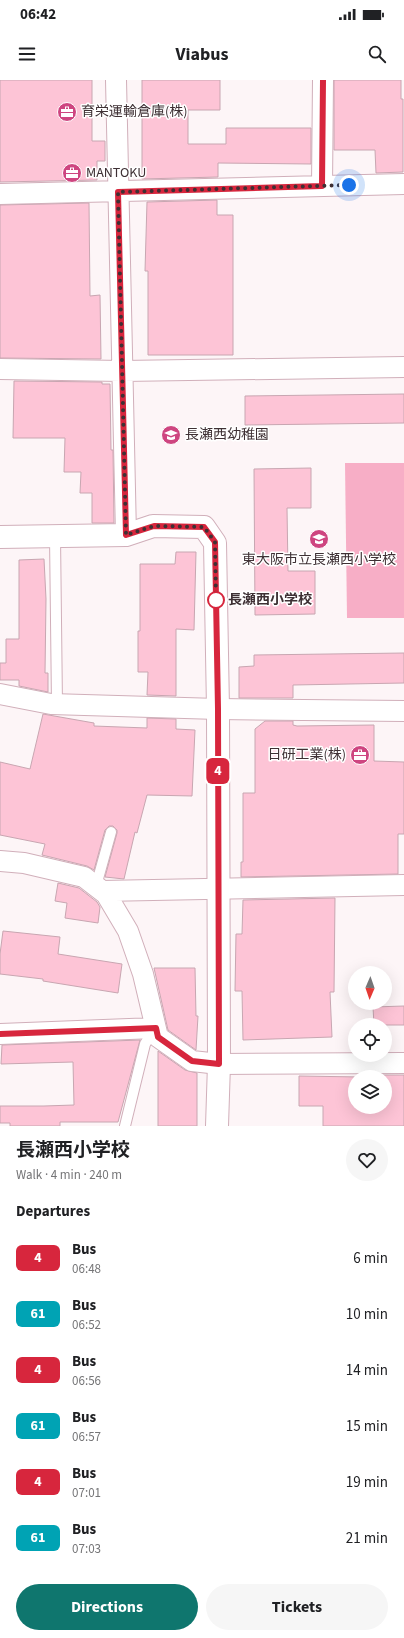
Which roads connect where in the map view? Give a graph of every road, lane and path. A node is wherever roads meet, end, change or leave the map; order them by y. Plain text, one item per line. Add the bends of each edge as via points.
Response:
1 (116, 80) edge
2 (323, 80) edge
3 (404, 184) edge
4 (322, 186) junction
5 (118, 192) junction
6 (0, 194) edge
7 (404, 367) edge
8 (0, 369) edge
9 (122, 371) junction
10 (126, 535) junction
11 (55, 536) junction
12 (0, 537) edge
13 (0, 694) edge
14 (57, 705) junction
15 (218, 709) junction
16 (404, 711) edge
17 (111, 832) dead end
18 (0, 861) edge
19 (404, 885) edge
20 (218, 888) junction
21 (99, 889) junction
22 (156, 1028) junction
23 (0, 1034) edge
24 (404, 1062) edge
25 (219, 1064) junction
26 (125, 1126) edge
27 (217, 1126) edge

1 - 5 street
2 - 4 street
3 - 4 street
4 - 5 street
5 - 6 street
5 - 9 street
7 - 9 street
8 - 9 street
9 - 10 street
10 - 11 street
10 - 15 street via 154,526 204,527 215,542
11 - 12 street
11 - 14 lane
13 - 14 street
14 - 15 street
15 - 16 street
15 - 20 street
17 - 21 lane
18 - 21 street via 24,863 84,877
19 - 20 street
20 - 21 street
20 - 25 street
21 - 22 street via 106,894 128,931 143,974
22 - 23 street
22 - 25 street via 158,1037 192,1061
22 - 26 lane via 145,1044
24 - 25 street
25 - 27 street

